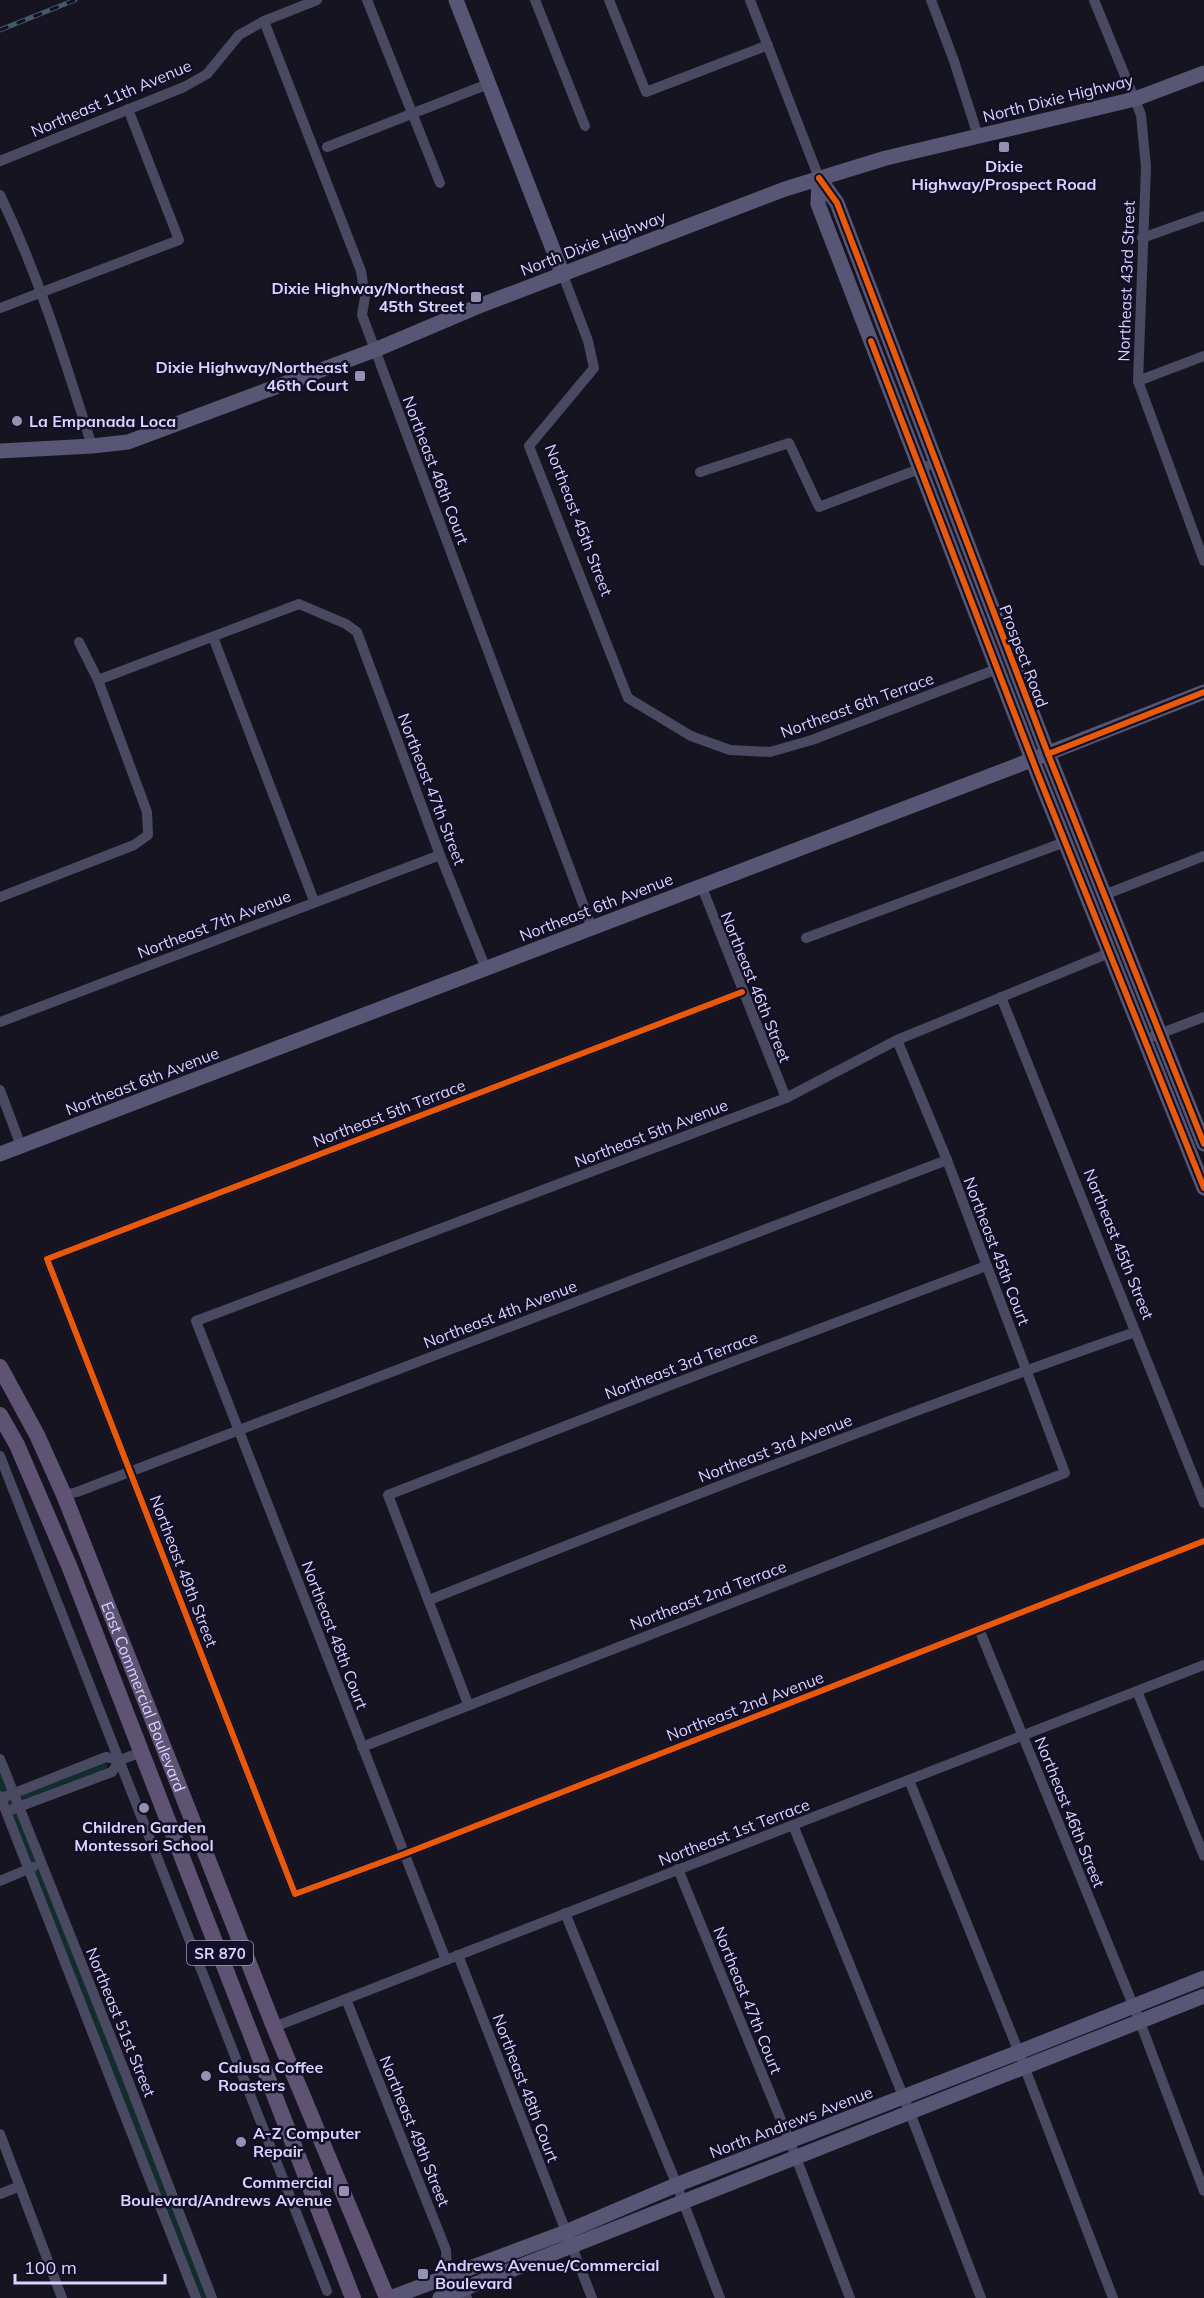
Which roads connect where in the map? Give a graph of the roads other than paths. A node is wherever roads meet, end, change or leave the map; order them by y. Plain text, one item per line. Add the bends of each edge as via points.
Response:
1 (317, 0) edge
2 (368, 0) edge
3 (456, 0) edge
4 (536, 0) edge
5 (609, 0) edge
6 (750, 0) edge
7 (931, 0) edge
8 (1094, 0) edge
9 (264, 21) junction
10 (768, 45) junction
11 (1204, 73) edge
12 (488, 84) junction
13 (1135, 99) junction
14 (129, 109) junction
15 (413, 114) junction
16 (585, 126) dead end
17 (978, 136) junction
18 (327, 147) dead end
19 (0, 160) edge
20 (819, 178) junction
21 (440, 183) dead end
22 (0, 195) edge
23 (1204, 216) edge
24 (1142, 238) junction
25 (563, 275) junction
26 (42, 292) junction
27 (0, 308) edge
28 (375, 350) junction
29 (1204, 356) edge
30 (1138, 381) junction
31 (92, 446) junction
32 (0, 451) edge
33 (935, 463) junction
34 (920, 468) junction
35 (700, 472) dead end
36 (1204, 561) edge
37 (213, 637) junction
38 (79, 642) dead end
39 (997, 669) junction
40 (98, 681) junction
41 (1204, 692) edge
42 (628, 698) joint
43 (1048, 754) junction
44 (1032, 760) junction
45 (1065, 842) junction
46 (440, 855) junction
47 (1204, 856) edge
48 (701, 885) junction
49 (1104, 895) junction
50 (0, 897) edge
51 (314, 902) junction
52 (592, 928) junction
53 (806, 938) dead end
54 (1109, 953) junction
55 (486, 969) junction
56 (742, 992) junction
57 (1002, 997) junction
58 (1204, 1017) edge
59 (0, 1022) edge
60 (1160, 1034) junction
61 (1144, 1039) junction
62 (897, 1040) junction
63 (0, 1090) edge
64 (786, 1098) junction
65 (1204, 1144) edge
66 (21, 1146) junction
67 (0, 1154) edge
68 (947, 1160) junction
69 (1204, 1188) edge
70 (46, 1258) joint
71 (986, 1266) junction
72 (196, 1321) joint
73 (1135, 1332) junction
74 (0, 1367) edge
75 (1027, 1368) junction
76 (0, 1415) edge
77 (240, 1429) junction
78 (0, 1456) edge
79 (130, 1470) junction
80 (1065, 1473) joint
81 (64, 1495) junction
82 (1204, 1503) edge
83 (48, 1514) junction
84 (25, 1520) junction
85 (1204, 1541) edge
86 (105, 1598) junction
87 (429, 1600) junction
88 (979, 1629) junction
89 (99, 1644) junction
90 (1204, 1665) edge
91 (1137, 1690) junction
92 (468, 1704) junction
93 (1022, 1735) junction
94 (160, 1739) junction
95 (362, 1747) junction
96 (142, 1752) junction
97 (0, 1759) edge
98 (120, 1760) junction
99 (909, 1779) junction
100 (14, 1793) junction
101 (0, 1797) edge
102 (19, 1807) junction
103 (3, 1813) edge
104 (793, 1825) junction
105 (206, 1854) junction
106 (404, 1854) junction
107 (1204, 1856) edge
108 (42, 1864) junction
109 (28, 1869) junction
110 (678, 1869) junction
111 (0, 1881) edge
112 (295, 1894) joint
113 (565, 1913) junction
114 (216, 1942) junction
115 (458, 1955) junction
116 (446, 1960) junction
117 (1204, 1978) edge
118 (1204, 1996) edge
119 (346, 1999) junction
120 (1133, 2007) junction
121 (1140, 2022) junction
122 (274, 2027) junction
123 (252, 2036) junction
124 (231, 2044) junction
125 (1019, 2052) junction
126 (1025, 2068) junction
127 (126, 2074) junction
128 (111, 2080) junction
129 (903, 2098) junction
130 (306, 2105) junction
131 (910, 2113) junction
132 (0, 2134) edge
133 (790, 2142) junction
134 (796, 2157) junction
135 (676, 2185) junction
136 (20, 2186) junction
137 (1204, 2191) edge
138 (0, 2193) edge
139 (682, 2203) junction
140 (569, 2239) junction
141 (452, 2275) junction
142 (327, 2291) dead end
143 (465, 2294) edge
144 (62, 2298) edge
145 (196, 2298) edge
146 (212, 2298) edge
147 (353, 2298) edge
148 (388, 2298) edge
149 (440, 2298) edge
150 (592, 2298) edge
151 (720, 2298) edge
152 (850, 2298) edge
153 (981, 2298) edge
154 (1113, 2298) edge

1 - 9 street, Northeast 11th Avenue
2 - 15 street
3 - 12 main road, Northeast 45th Street
4 - 16 street
5 - 10 street via 646,92
6 - 10 street
7 - 17 street
8 - 13 street, Northeast 43rd Street
9 - 14 street, Northeast 11th Avenue via 239,36 207,74
9 - 28 street, Northeast 46th Court via 361,271 365,297 362,315
10 - 20 street
11 - 13 main road, North Dixie Highway
12 - 15 street
12 - 25 main road, Northeast 45th Street
13 - 17 main road, North Dixie Highway
13 - 24 street, Northeast 43rd Street via 1141,115 1146,167
14 - 19 street, Northeast 11th Avenue
14 - 26 street via 179,240
15 - 18 street
15 - 21 street
17 - 20 main road, North Dixie Highway
20 - 25 main road, North Dixie Highway
20 - 33 main road, Prospect Road via 837,203
20 - 34 main road, Prospect Road via 818,204
22 - 26 street
23 - 24 street
24 - 30 street, Northeast 43rd Street
25 - 28 main road, North Dixie Highway
25 - 42 street, Northeast 45th Street via 594,368 529,446
26 - 27 street
26 - 31 street
28 - 31 main road, North Dixie Highway via 128,442
28 - 52 street, Northeast 46th Court
29 - 30 street
30 - 36 street, Northeast 43rd Street
31 - 32 main road, North Dixie Highway
33 - 34 street
33 - 43 main road, Prospect Road
34 - 35 street via 819,507 789,443
34 - 39 main road, Prospect Road
37 - 40 street
37 - 46 street, Northeast 47th Street via 299,604 357,632
37 - 51 street
38 - 40 street
39 - 42 street, Northeast 6th Terrace via 812,740 770,752 730,750 691,736
39 - 44 main road, Prospect Road
40 - 50 street via 147,812 148,835 134,845
41 - 43 main road, Northeast 6th Avenue
43 - 44 main road, Northeast 6th Avenue
43 - 49 main road, Prospect Road
44 - 45 main road, Prospect Road
44 - 48 main road, Northeast 6th Avenue
45 - 53 street
45 - 54 main road, Prospect Road
46 - 51 street, Northeast 7th Avenue
46 - 55 street, Northeast 47th Street
47 - 49 street
48 - 52 main road, Northeast 6th Avenue
48 - 56 street, Northeast 46th Street
49 - 60 main road, Prospect Road
51 - 59 street, Northeast 7th Avenue
52 - 55 main road, Northeast 6th Avenue
54 - 57 street, Northeast 5th Avenue
54 - 61 main road, Prospect Road
55 - 66 main road, Northeast 6th Avenue
56 - 64 street, Northeast 46th Street
56 - 70 street, Northeast 5th Terrace
57 - 62 street, Northeast 5th Avenue
57 - 73 street, Northeast 45th Street
58 - 60 street
60 - 61 street
60 - 65 main road, Prospect Road
61 - 69 main road, Prospect Road
62 - 64 street, Northeast 5th Avenue
62 - 68 street, Northeast 45th Court
63 - 66 street
64 - 72 street, Northeast 5th Avenue
66 - 67 main road, Northeast 6th Avenue
68 - 71 street, Northeast 45th Court
68 - 77 street, Northeast 4th Avenue
70 - 79 street, Northeast 49th Street
71 - 75 street, Northeast 45th Court
71 - 87 street, Northeast 3rd Terrace via 388,1495
72 - 77 street, Northeast 48th Court
73 - 75 street, Northeast 3rd Avenue
73 - 82 street, Northeast 45th Street
74 - 81 main road, East Commercial Boulevard / SR 870
75 - 80 street, Northeast 45th Court
75 - 87 street, Northeast 3rd Avenue
76 - 81 main road via 7,1414 15,1420 43,1478
76 - 83 main road, East Commercial Boulevard / SR 870
77 - 79 street, Northeast 4th Avenue
77 - 95 street, Northeast 48th Court
78 - 84 street
79 - 81 street, Northeast 4th Avenue
79 - 112 street, Northeast 49th Street
80 - 92 street, Northeast 2nd Terrace
81 - 86 main road, East Commercial Boulevard / SR 870
83 - 84 street
83 - 86 main road via 64,1520 92,1587
83 - 89 main road, East Commercial Boulevard / SR 870
84 - 98 street
85 - 88 street, Northeast 2nd Avenue
86 - 94 main road, East Commercial Boulevard / SR 870
87 - 92 street
88 - 93 street, Northeast 46th Street
88 - 106 street, Northeast 2nd Avenue
89 - 94 main road via 113,1653 142,1725
89 - 96 main road, East Commercial Boulevard / SR 870
90 - 91 street, Northeast 1st Terrace
91 - 93 street, Northeast 1st Terrace
91 - 107 street
92 - 95 street, Northeast 2nd Terrace
93 - 99 street, Northeast 1st Terrace
93 - 120 street, Northeast 46th Street
94 - 105 main road, East Commercial Boulevard / SR 870
95 - 106 street, Northeast 48th Court
96 - 98 street
96 - 105 main road via 160,1764 192,1845
96 - 114 main road, East Commercial Boulevard / SR 870
97 - 100 street, Northeast 51st Street
98 - 100 street via 106,1757
98 - 102 street via 112,1772
98 - 124 street
99 - 104 street, Northeast 1st Terrace
99 - 125 street
100 - 101 street
100 - 102 street, Northeast 51st Street
101 - 103 street, Northeast 51st Street
102 - 103 street
102 - 108 street, Northeast 51st Street
103 - 109 street, Northeast 51st Street
104 - 110 street, Northeast 1st Terrace
104 - 129 street
105 - 122 main road, East Commercial Boulevard / SR 870
106 - 112 street, Northeast 2nd Avenue
106 - 116 street, Northeast 48th Court
108 - 109 street
108 - 127 street, Northeast 51st Street
109 - 111 street
109 - 128 street, Northeast 51st Street
110 - 113 street, Northeast 1st Terrace
110 - 133 street, Northeast 47th Court
113 - 115 street, Northeast 1st Terrace
113 - 135 street
114 - 122 main road via 229,1950 257,2016
114 - 123 main road, East Commercial Boulevard / SR 870
115 - 116 street, Northeast 1st Terrace
115 - 140 street, Northeast 48th Court
116 - 119 street, Northeast 1st Terrace
117 - 120 main road, North Andrews Avenue
118 - 121 main road, North Andrews Avenue
119 - 122 street, Northeast 1st Terrace
119 - 141 street, Northeast 49th Street via 446,2250
120 - 121 street, Northeast 46th Street
120 - 125 main road, North Andrews Avenue
121 - 126 main road, North Andrews Avenue
121 - 137 street, Northeast 46th Street
122 - 130 main road, East Commercial Boulevard / SR 870
123 - 124 street
123 - 130 main road via 269,2046 294,2100
123 - 147 main road, East Commercial Boulevard / SR 870
124 - 142 street
125 - 126 street
125 - 129 main road, North Andrews Avenue
126 - 131 main road, North Andrews Avenue
126 - 154 street
127 - 128 street
127 - 146 street, Northeast 51st Street
128 - 145 street, Northeast 51st Street
129 - 131 street
129 - 133 main road, North Andrews Avenue
130 - 148 main road, East Commercial Boulevard / SR 870
131 - 134 main road, North Andrews Avenue
131 - 153 street
132 - 136 street
133 - 134 street, Northeast 47th Court
133 - 135 main road, North Andrews Avenue
134 - 139 main road, North Andrews Avenue
134 - 152 street, Northeast 47th Court
135 - 139 street
135 - 140 main road, North Andrews Avenue
136 - 138 street
136 - 144 street
139 - 140 main road, North Andrews Avenue
139 - 151 street
140 - 141 main road, North Andrews Avenue
140 - 143 main road, North Andrews Avenue
140 - 150 street, Northeast 48th Court
141 - 143 street
141 - 148 main road, North Andrews Avenue
143 - 149 main road, North Andrews Avenue

